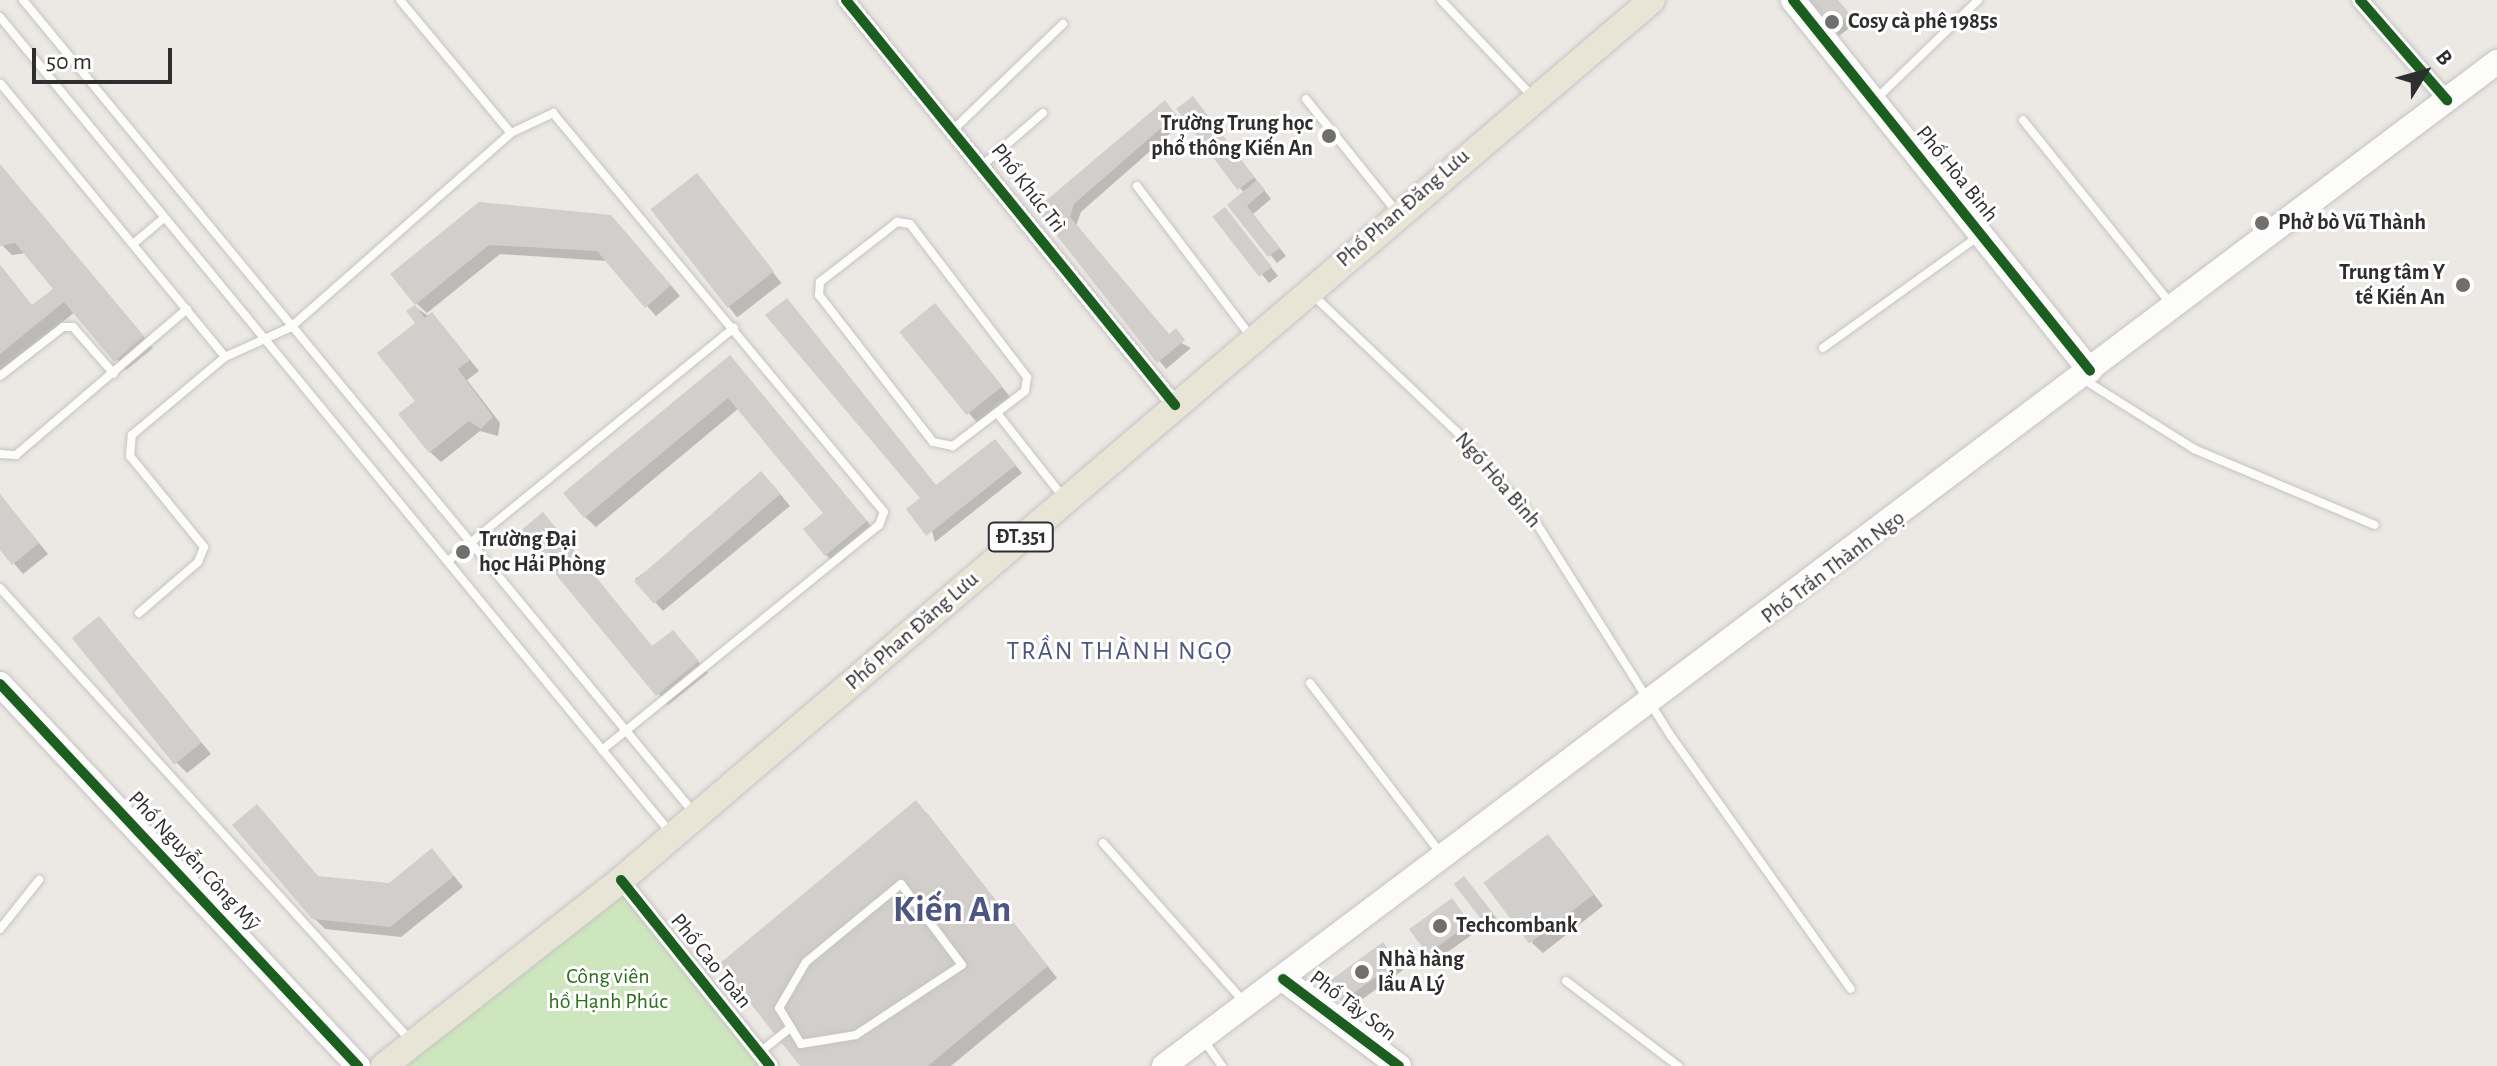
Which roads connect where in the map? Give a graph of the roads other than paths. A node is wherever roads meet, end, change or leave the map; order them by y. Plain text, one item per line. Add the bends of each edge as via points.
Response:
1 (23, 0) edge
2 (400, 0) edge
3 (846, 0) edge
4 (1441, 0) edge
5 (1652, 0) edge
6 (1793, 0) edge
7 (1978, 0) edge
8 (2360, 0) edge
9 (0, 17) edge
10 (1063, 24) dead end
11 (2497, 62) edge
12 (1, 84) edge
13 (1532, 97) junction
14 (1306, 99) dead end
15 (2447, 100) junction
16 (1873, 102) junction
17 (1043, 113) dead end
18 (2023, 120) dead end
19 (955, 128) junction
20 (511, 133) junction
21 (984, 164) junction
22 (1137, 186) dead end
23 (1397, 212) junction
24 (164, 218) junction
25 (1980, 235) junction
26 (133, 244) junction
27 (1308, 289) junction
28 (2174, 308) junction
29 (187, 309) junction
30 (291, 327) junction
31 (734, 328) junction
32 (262, 336) junction
33 (1252, 338) junction
34 (1823, 348) dead end
35 (225, 357) junction
36 (114, 374) junction
37 (2086, 375) junction
38 (0, 376) edge
39 (1175, 405) junction
40 (997, 413) junction
41 (0, 454) edge
42 (1065, 499) junction
43 (2375, 525) dead end
44 (471, 542) junction
45 (448, 561) junction
46 (0, 588) edge
47 (139, 613) dead end
48 (1310, 683) dead end
49 (0, 684) edge
50 (1654, 700) junction
51 (628, 730) junction
52 (602, 750) junction
53 (696, 816) junction
54 (673, 836) junction
55 (1103, 843) dead end
56 (1444, 857) junction
57 (39, 880) dead end
58 (621, 880) junction
59 (0, 929) edge
60 (1283, 979) junction
61 (1566, 981) dead end
62 (1851, 989) dead end
63 (1247, 1005) junction
64 (787, 1030) junction
65 (1202, 1038) junction
66 (413, 1042) junction
67 (764, 1059) edge
68 (358, 1066) edge
69 (384, 1066) edge
70 (1164, 1066) edge
71 (1222, 1066) edge
72 (1399, 1066) edge
73 (1678, 1066) edge

1 - 30 lane
2 - 20 lane
3 - 19 street, Phố Khúc Trì
4 - 13 lane
5 - 13 main road, Phố Phan Đăng Lưu / ĐT.351
6 - 16 main road, Phố Hòa Bình
7 - 16 lane
8 - 15 street
9 - 24 lane
10 - 19 lane
11 - 15 main road, Phố Trần Thành Ngọ
12 - 26 lane
13 - 23 main road, Phố Phan Đăng Lưu / ĐT.351
14 - 23 lane
15 - 28 main road, Phố Trần Thành Ngọ
16 - 25 main road, Phố Hòa Bình
17 - 21 lane
18 - 28 lane
19 - 21 street, Phố Khúc Trì
20 - 30 lane
20 - 31 lane via 545,113 561,117
21 - 39 street, Phố Khúc Trì
22 - 33 lane
23 - 27 main road, Phố Phan Đăng Lưu / ĐT.351
24 - 26 lane
24 - 32 lane
25 - 34 lane
25 - 37 main road, Phố Hòa Bình
26 - 29 lane
27 - 33 main road, Phố Phan Đăng Lưu / ĐT.351
27 - 50 lane, Ngõ Hòa Bình via 1456,431 1535,521
28 - 37 main road, Phố Trần Thành Ngọ
29 - 35 lane
29 - 36 lane
30 - 32 lane
30 - 44 lane
31 - 44 lane
31 - 51 lane via 884,518
32 - 35 lane
32 - 45 lane
33 - 39 main road, Phố Phan Đăng Lưu / ĐT.351
35 - 47 lane via 128,444 204,547 198,562
36 - 38 lane via 73,327 63,327
36 - 41 lane via 16,455
37 - 43 lane via 2194,449
37 - 50 main road, Phố Trần Thành Ngọ
39 - 42 main road, Phố Phan Đăng Lưu / ĐT.351
40 - 40 lane via 953,446 933,442 819,295 820,282 897,222 910,224 1027,377 1025,391
40 - 42 lane
42 - 53 main road, Phố Phan Đăng Lưu / ĐT.351
44 - 45 lane
44 - 51 lane
45 - 52 lane
46 - 66 lane
48 - 56 lane
49 - 68 main road, Phố Nguyễn Công Mỹ
50 - 56 main road, Phố Trần Thành Ngọ
50 - 62 lane, Ngõ Hòa Bình via 1671,736
51 - 52 lane
51 - 53 lane
52 - 54 lane
53 - 54 main road, Phố Phan Đăng Lưu / ĐT.351
54 - 58 main road, Phố Phan Đăng Lưu / ĐT.351
55 - 63 lane
56 - 60 main road, Phố Trần Thành Ngọ
57 - 59 lane
58 - 66 main road, Phố Phan Đăng Lưu / ĐT.351
58 - 67 street, Phố Cao Toàn
60 - 63 main road, Phố Trần Thành Ngọ
60 - 72 main road, Phố Tây Sơn
61 - 73 lane
63 - 65 main road, Phố Trần Thành Ngọ
64 - 64 lane via 779,1008 806,962 901,884 962,965 856,1035 801,1044
64 - 67 lane
65 - 70 main road, Phố Trần Thành Ngọ
65 - 71 lane
66 - 69 main road, Phố Phan Đăng Lưu / ĐT.351

